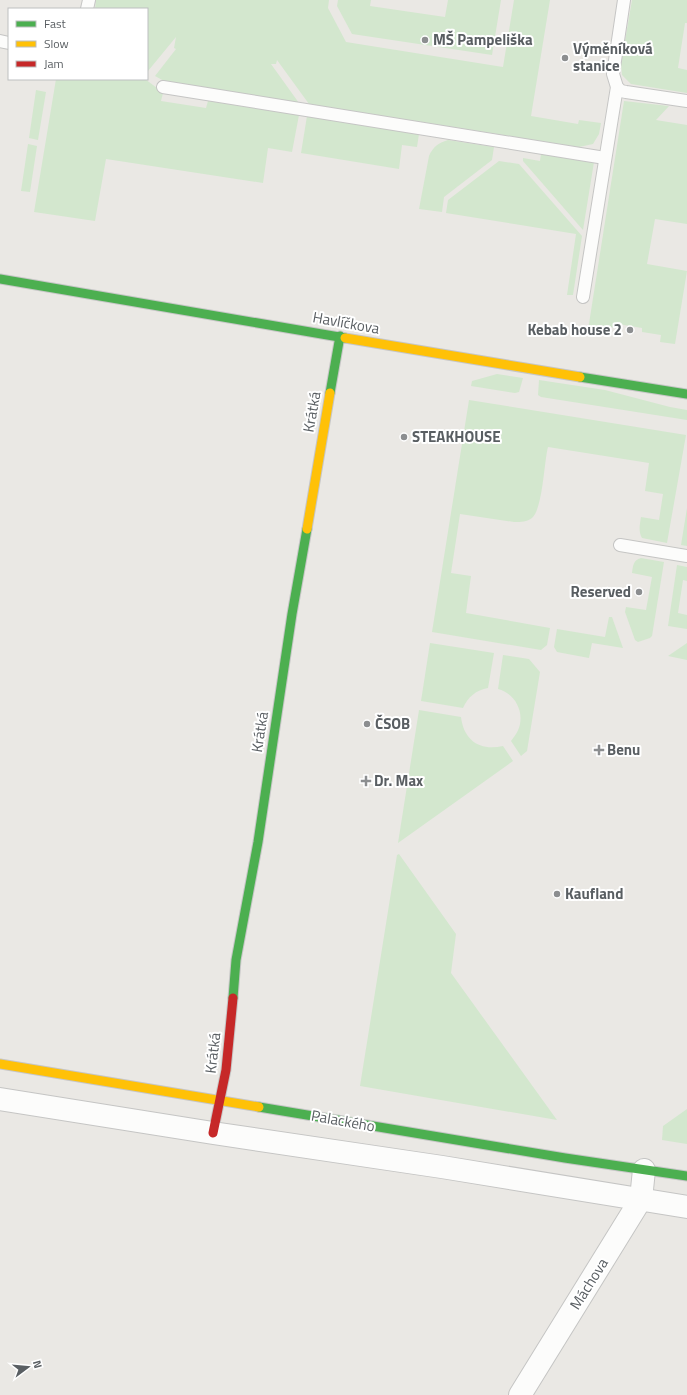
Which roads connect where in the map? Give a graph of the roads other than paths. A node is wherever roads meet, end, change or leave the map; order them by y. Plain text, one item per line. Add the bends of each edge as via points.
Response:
1 (624, 0) edge
2 (617, 87) junction
3 (163, 88) dead end
4 (687, 101) edge
5 (605, 158) junction
6 (0, 279) edge
7 (583, 297) dead end
8 (340, 336) junction
9 (687, 394) edge
10 (620, 545) dead end
11 (687, 556) edge
12 (0, 1064) edge
13 (0, 1099) edge
14 (219, 1101) junction
15 (213, 1133) junction
16 (644, 1170) junction
17 (687, 1176) edge
18 (641, 1199) junction
19 (687, 1206) edge
20 (520, 1395) edge

1 - 2 lane via 613,74
2 - 4 lane via 626,92
2 - 5 lane
3 - 5 lane
5 - 7 lane
6 - 8 street, Havlíčkova
8 - 9 street, Havlíčkova
8 - 14 street, Krátká via 292,614 258,842 236,960 226,1070
10 - 11 lane
12 - 14 street, Palackého
13 - 15 street, Palackého
14 - 15 street, Krátká
14 - 16 street, Palackého
15 - 18 street, Palackého
16 - 17 street, Palackého
16 - 18 street, Máchova
18 - 19 street, Palackého
18 - 20 street, Máchova

